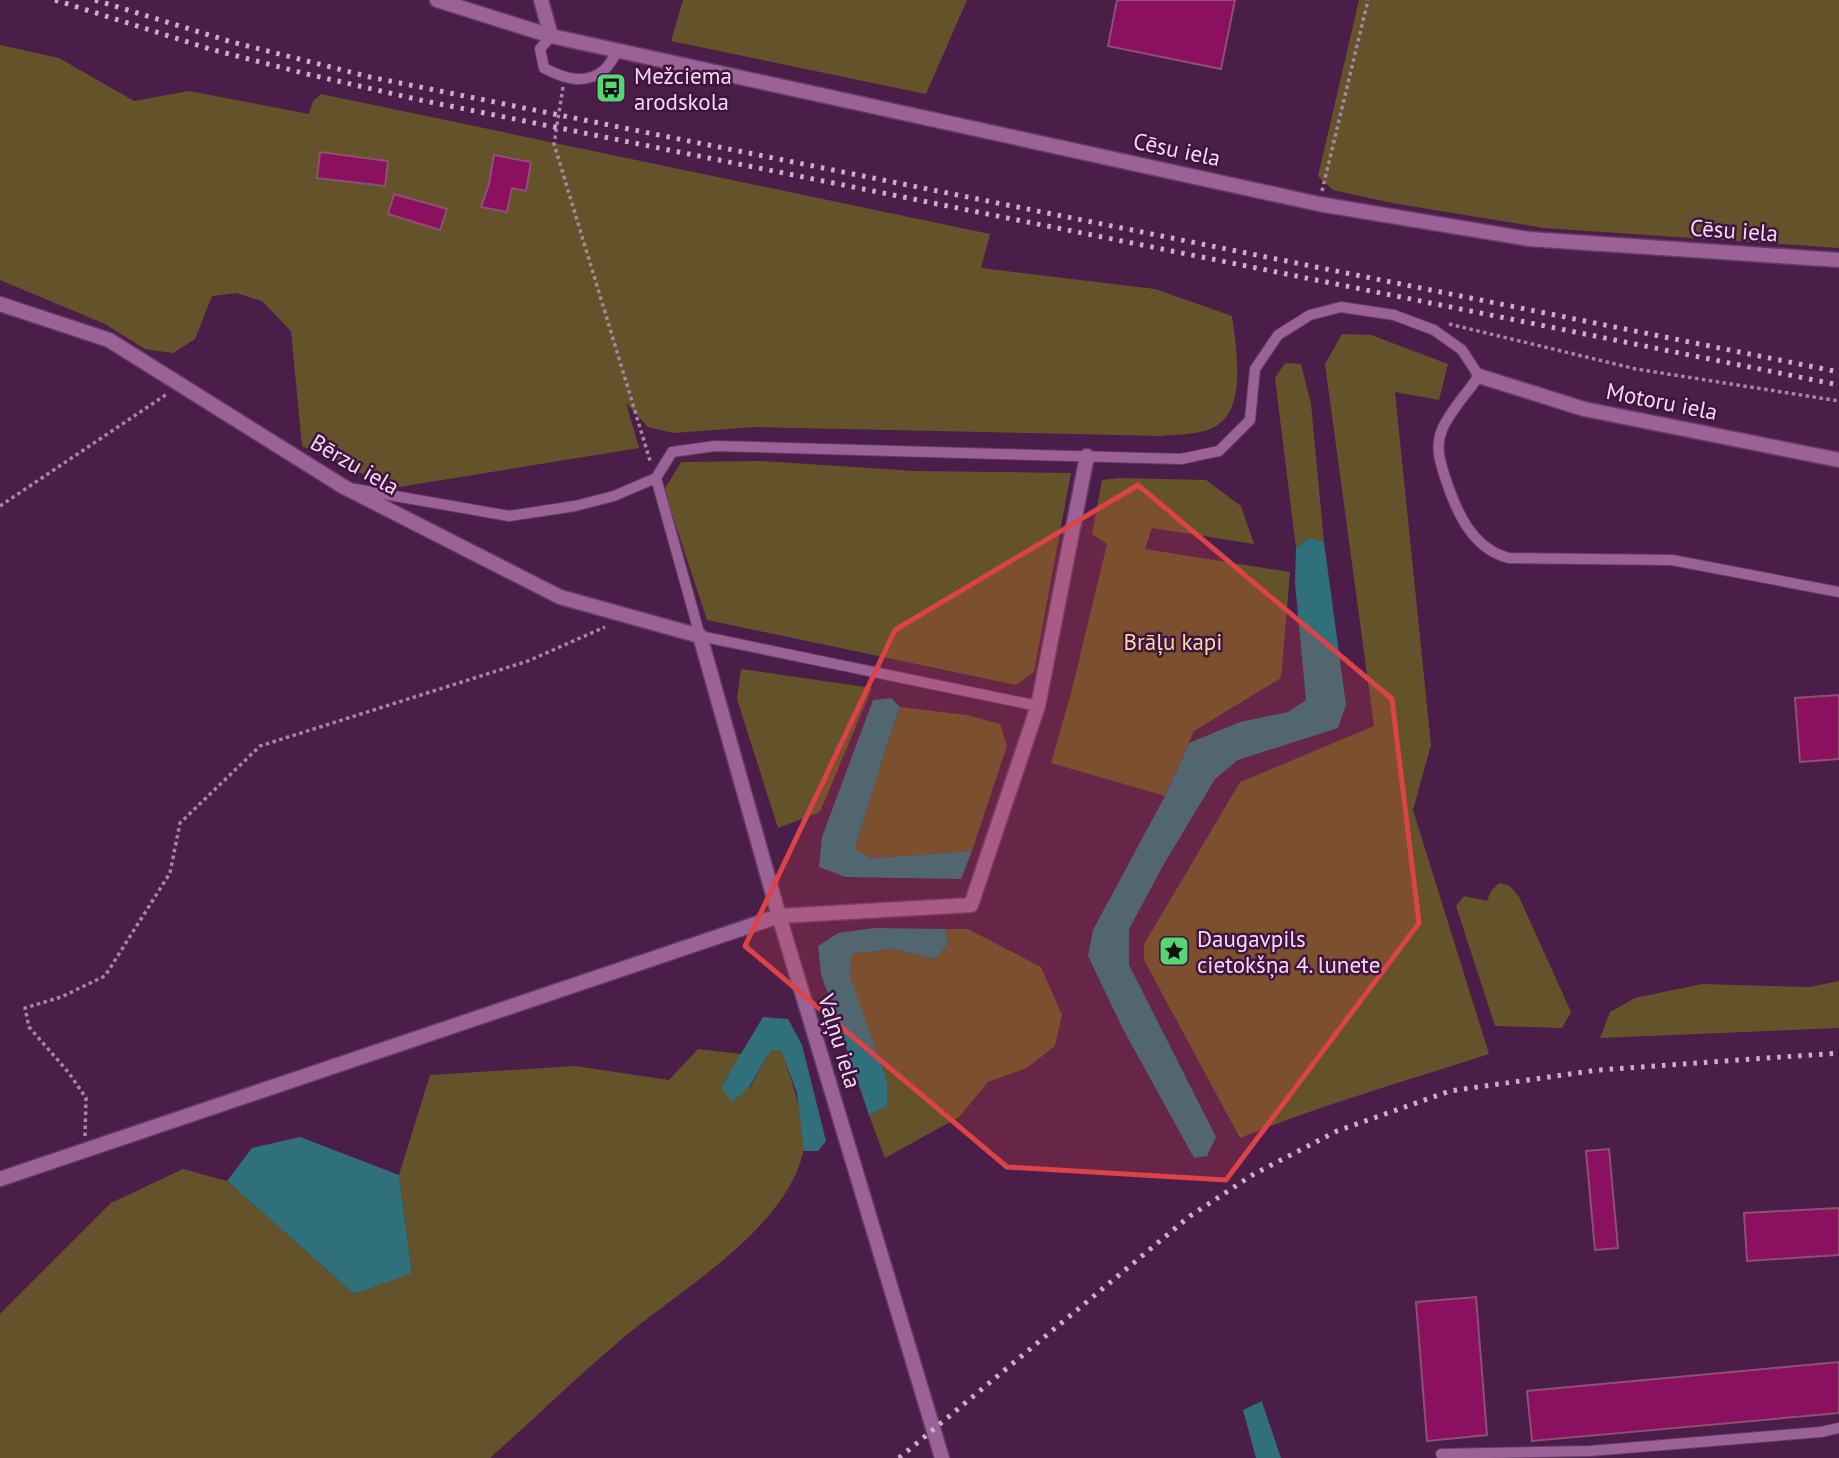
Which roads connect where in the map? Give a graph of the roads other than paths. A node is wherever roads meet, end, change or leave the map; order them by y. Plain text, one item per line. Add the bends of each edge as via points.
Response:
1 (437, 0) edge
2 (541, 0) edge
3 (551, 36) junction
4 (618, 51) junction
5 (1839, 260) edge
6 (0, 304) edge
7 (1479, 376) junction
8 (1087, 456) junction
9 (1839, 460) edge
10 (656, 478) junction
11 (344, 487) junction
12 (1839, 592) edge
13 (700, 636) junction
14 (1038, 706) junction
15 (779, 916) junction
16 (0, 1179) edge
17 (1839, 1428) edge
18 (1555, 1452) junction
19 (1441, 1454) dead end
20 (942, 1458) edge
21 (1544, 1458) edge

1 - 3 street, Cēsu iela
2 - 3 street
3 - 4 street, Cēsu iela
3 - 4 lane via 540,49 544,68 564,78 584,79 604,70
4 - 5 street, Cēsu iela via 1319,204 1529,239
6 - 11 street, Bērzu iela via 108,340
7 - 8 lane via 1462,350 1434,330 1394,315 1341,307 1310,315 1279,335 1255,369 1250,421 1219,451 1181,459
7 - 9 street, Motoru iela via 1584,409
7 - 12 lane via 1442,430 1439,458 1465,526 1498,556 1672,560
8 - 10 lane via 715,446 672,452
8 - 14 street
10 - 11 lane via 614,496 509,516
10 - 13 lane
11 - 13 street, Bērzu iela via 560,597
13 - 14 lane
13 - 15 street, Vaļņu iela
14 - 15 street via 971,905
15 - 16 street
15 - 20 street, Vaļņu iela
17 - 18 lane via 1706,1443
18 - 19 lane
18 - 21 lane

